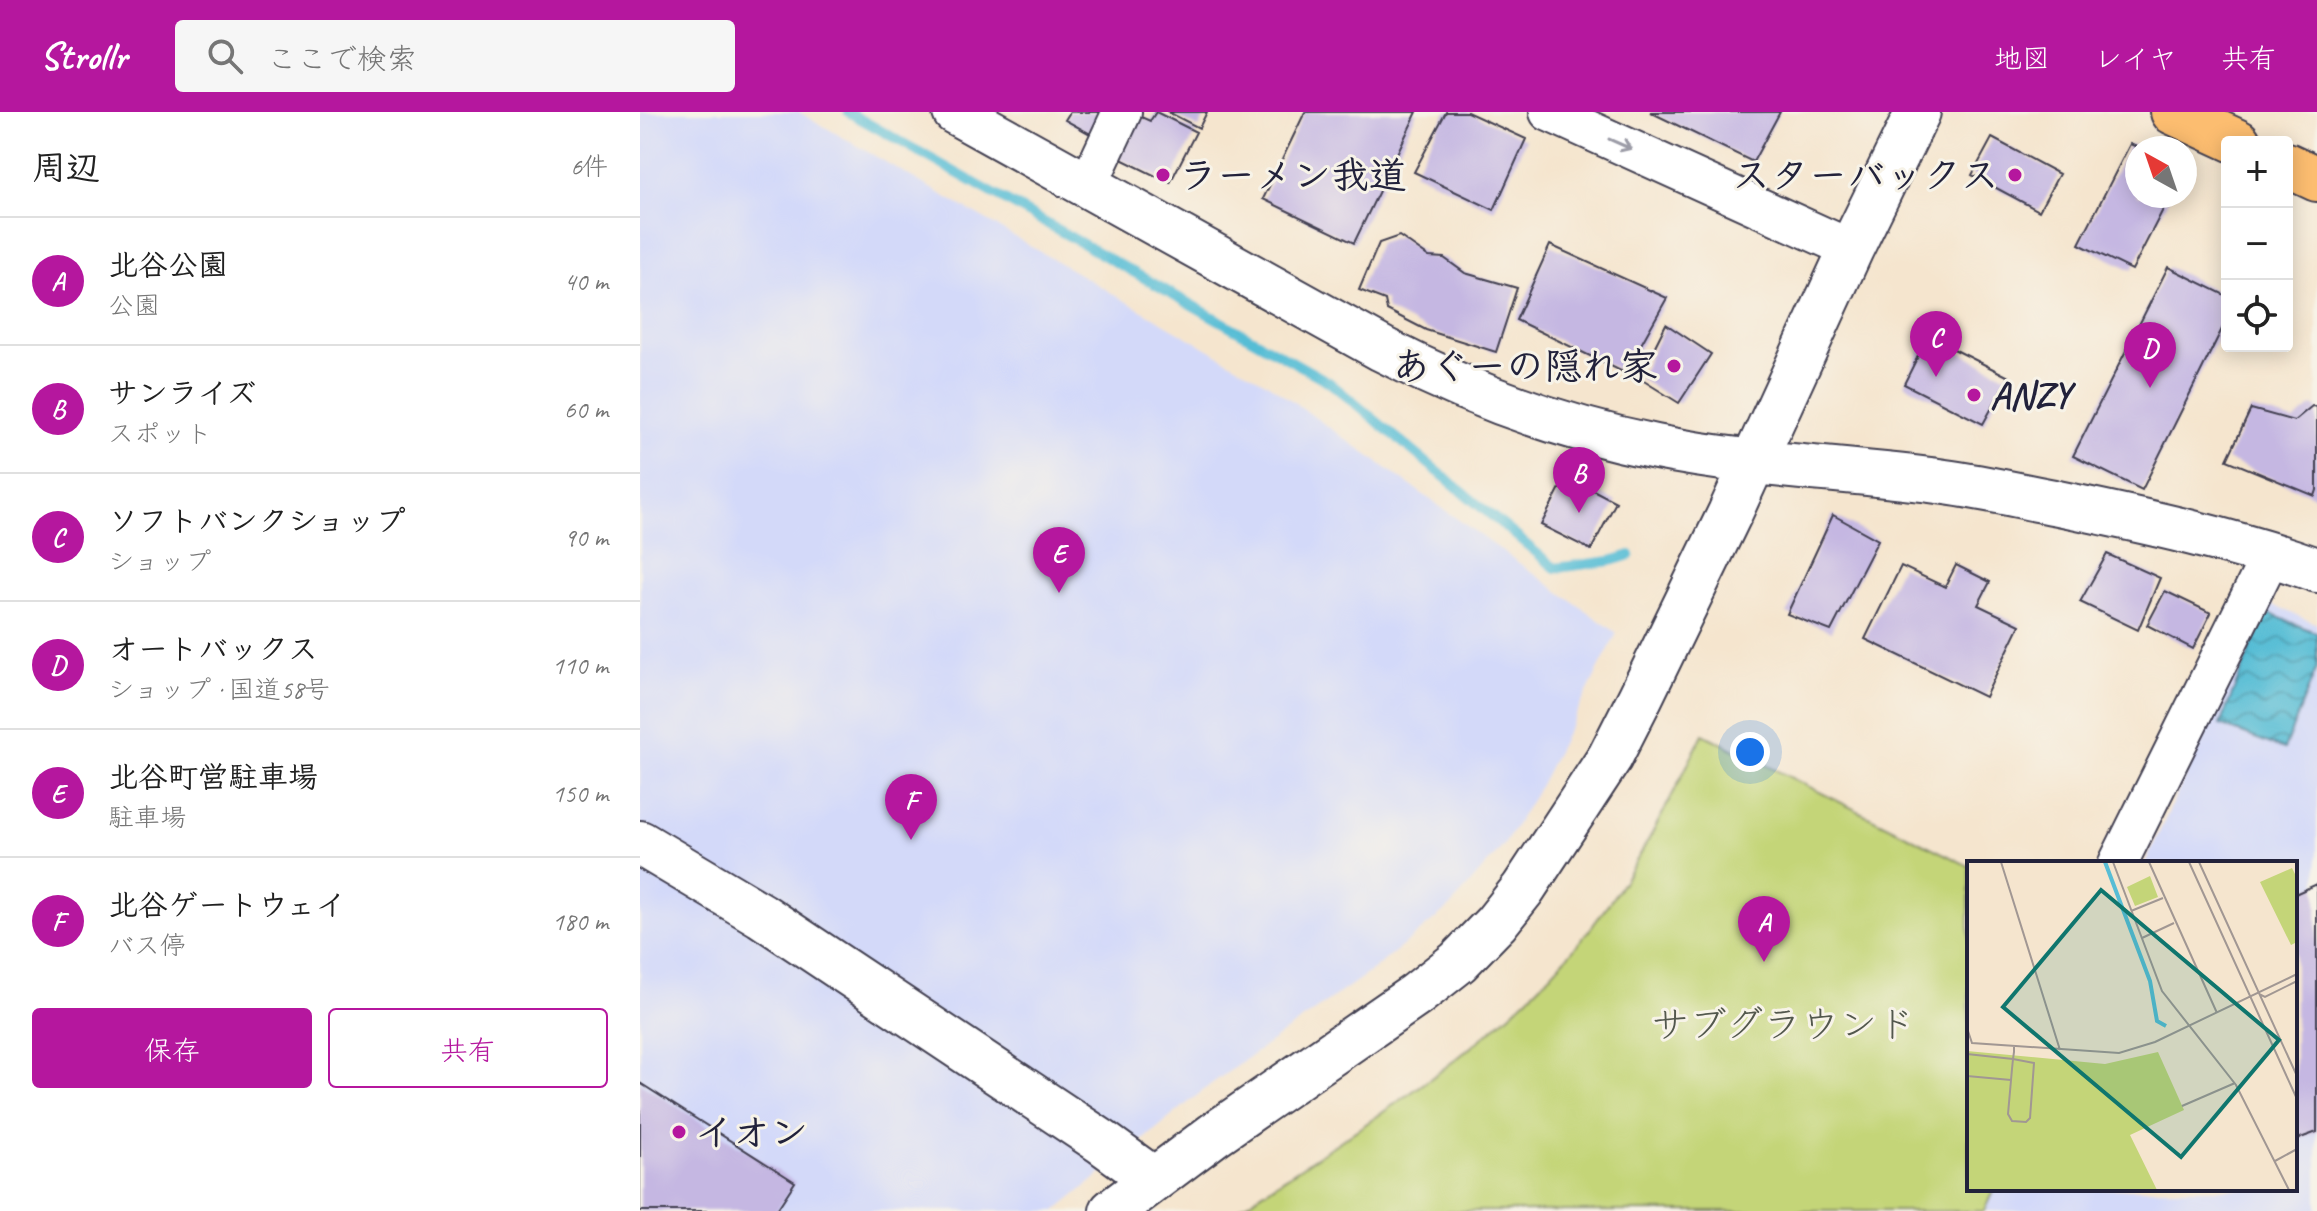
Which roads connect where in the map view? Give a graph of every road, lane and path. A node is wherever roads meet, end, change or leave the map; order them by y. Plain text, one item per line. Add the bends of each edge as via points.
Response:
1 (955, 112) edge
2 (1122, 112) edge
3 (1549, 112) edge
4 (1918, 112) edge
5 (2173, 112) edge
6 (2225, 136) edge
7 (2293, 168) edge
8 (2317, 179) edge
9 (1088, 185) junction
10 (1851, 249) junction
11 (1754, 460) junction
12 (2271, 555) junction
13 (2317, 570) edge
14 (640, 843) edge
15 (2119, 861) edge
16 (1153, 1179) junction
17 (1112, 1211) edge

1 - 9 street
2 - 9 street
3 -> 10 street
4 - 10 street
5 - 6 highway
7 - 8 highway
9 - 11 street via 1444,381 1580,429 1657,447
10 - 11 street
11 - 12 street via 1948,482 2103,512
11 - 16 street via 1610,757 1496,923 1416,995
12 - 13 street
12 - 15 street
14 - 16 street via 761,915
16 - 17 street

